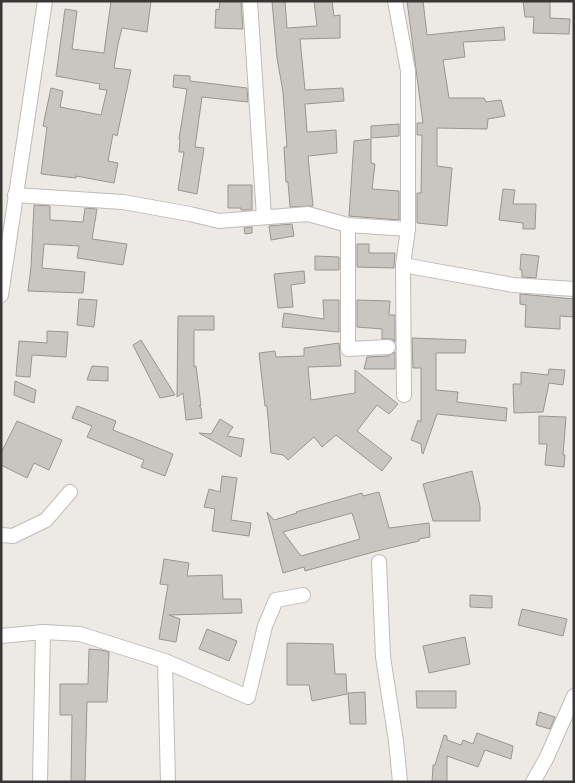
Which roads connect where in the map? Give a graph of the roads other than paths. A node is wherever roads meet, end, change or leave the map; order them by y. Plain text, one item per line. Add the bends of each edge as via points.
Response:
1 (45, 1) edge
2 (250, 1) edge
3 (395, 1) edge
4 (15, 195) junction
5 (264, 217) junction
6 (348, 225) junction
7 (408, 229) junction
8 (403, 265) junction
9 (574, 289) edge
10 (1, 295) edge
11 (388, 347) dead end
12 (404, 395) dead end
13 (70, 492) dead end
14 (1, 534) edge
15 (379, 562) dead end
16 (303, 595) dead end
17 (42, 632) junction
18 (1, 636) edge
19 (165, 662) junction
20 (574, 696) edge
21 (40, 782) edge
22 (168, 782) edge
23 (400, 782) edge
24 (534, 782) edge

1 - 4 street
2 - 5 street
3 - 7 street via 408,71
4 - 5 street via 123,202 219,221
4 - 10 street
5 - 6 street via 308,214
6 - 7 street
6 - 11 street via 348,349
7 - 8 street
8 - 9 street via 513,285
8 - 12 street
13 - 14 street via 46,520 13,536
15 - 23 street via 384,657
16 - 19 street via 276,600 265,626 248,697
17 - 18 street
17 - 19 street via 80,634
17 - 21 street
19 - 22 street
20 - 24 street

